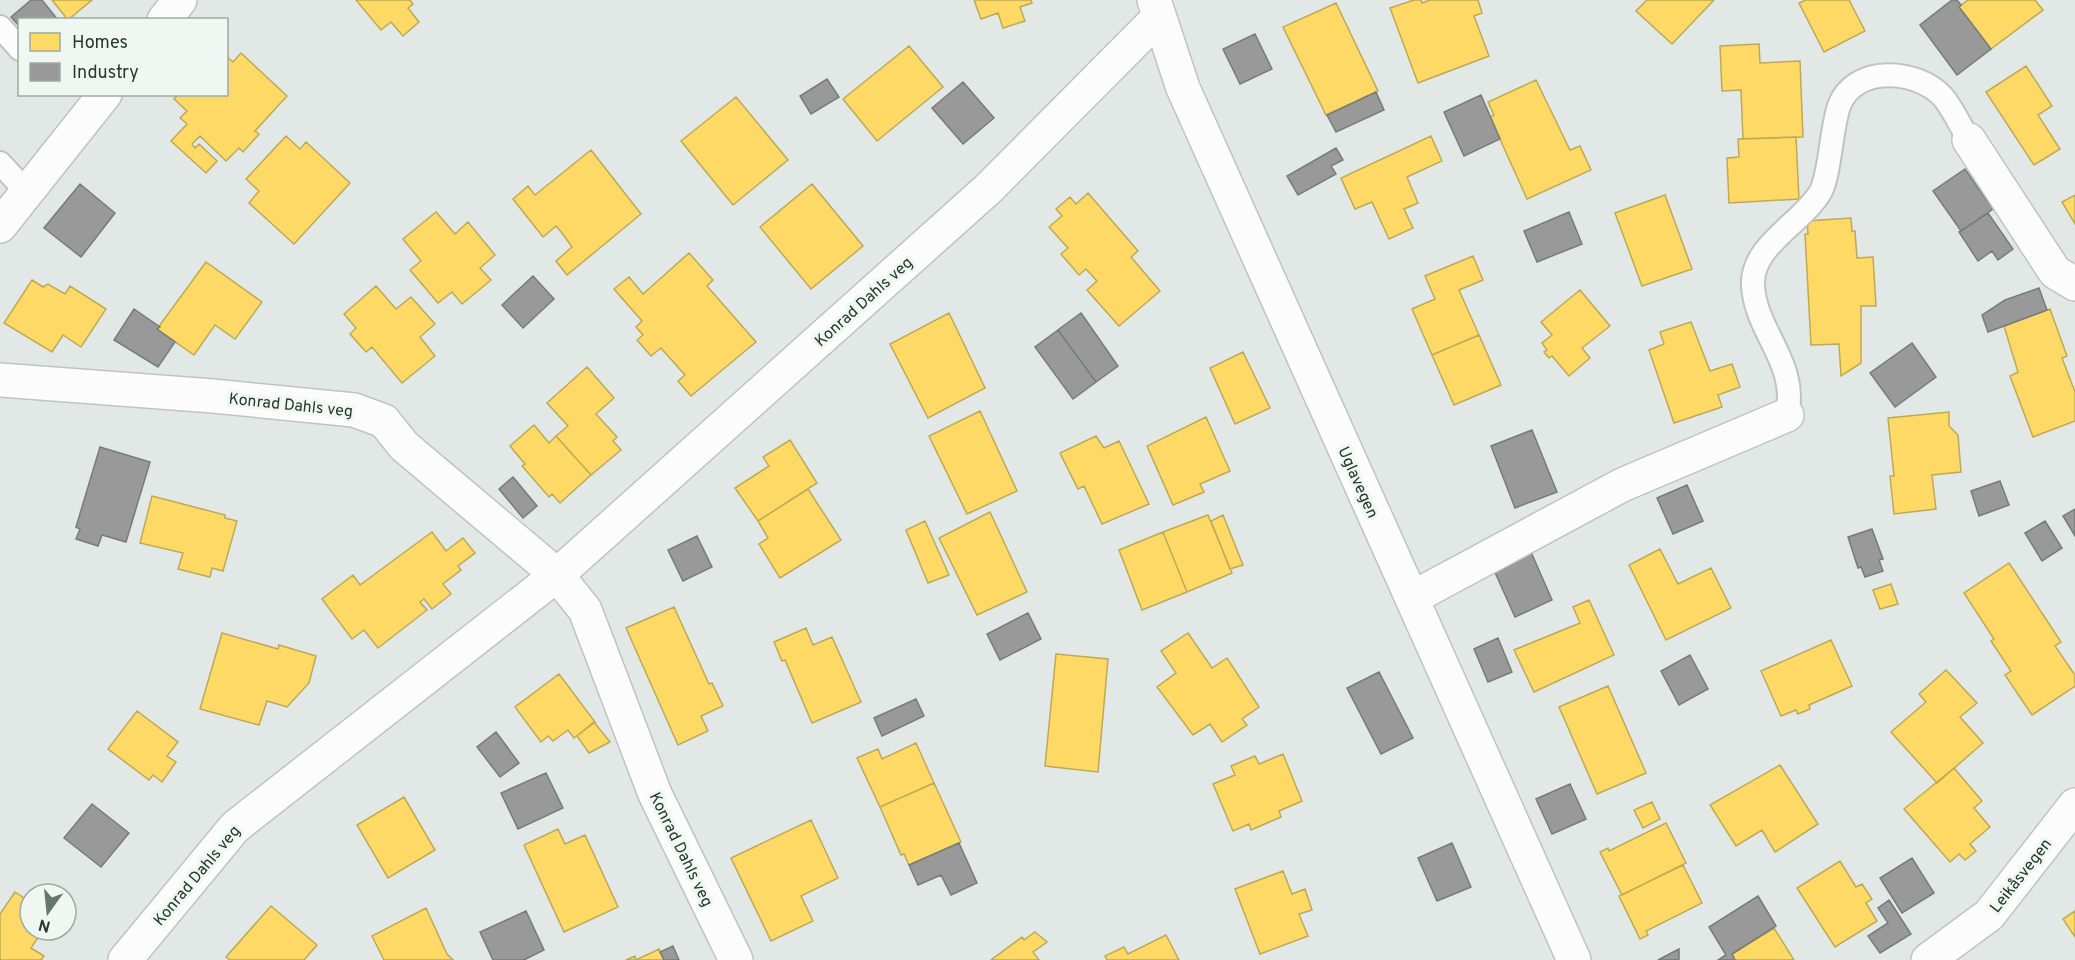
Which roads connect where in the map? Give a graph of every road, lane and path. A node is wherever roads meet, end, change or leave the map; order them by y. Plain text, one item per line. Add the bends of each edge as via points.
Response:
1 (180, 0) edge
2 (1157, 8) edge
3 (166, 18) edge
4 (0, 27) edge
5 (18, 47) edge
6 (103, 96) edge
7 (1969, 140) joint
8 (0, 163) edge
9 (27, 192) junction
10 (0, 226) edge
11 (2075, 284) edge
12 (0, 380) edge
13 (1787, 415) joint
14 (557, 575) junction
15 (1412, 598) junction
16 (2075, 805) edge
17 (125, 960) edge
18 (736, 960) edge
19 (1574, 960) edge
20 (1928, 960) edge

1 - 3 street
2 - 14 street, Konrad Dahls veg via 988,189
2 - 15 street, Uglavegen via 1184,88
4 - 5 lane
6 - 9 street
7 - 11 street via 2055,272
7 - 13 lane via 1943,98 1929,86 1890,75 1867,78 1851,86 1840,104 1822,188 1814,202 1761,256 1753,284 1790,382
8 - 9 lane
9 - 10 street
12 - 14 street, Konrad Dahls veg via 354,410 384,421 404,446
13 - 15 street via 1622,485
14 - 17 street, Konrad Dahls veg via 235,827
14 - 18 street, Konrad Dahls veg via 585,610 655,795
15 - 19 street, Uglavegen
16 - 20 street, Leikåsvegen via 1989,915

